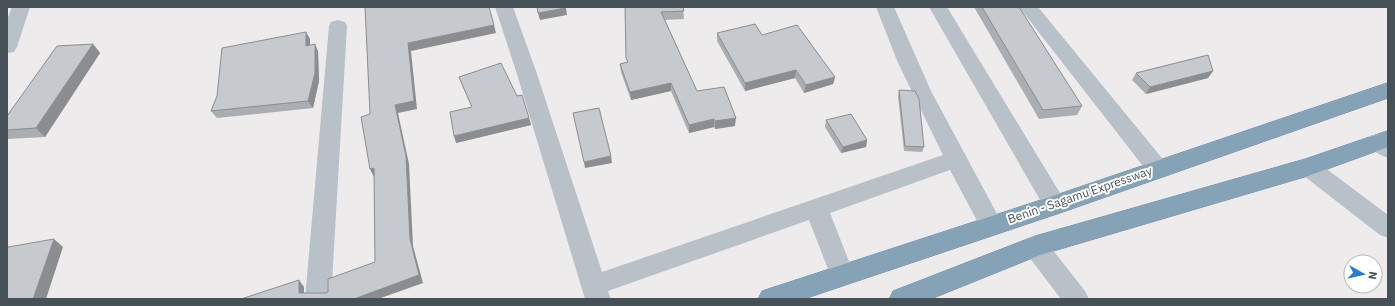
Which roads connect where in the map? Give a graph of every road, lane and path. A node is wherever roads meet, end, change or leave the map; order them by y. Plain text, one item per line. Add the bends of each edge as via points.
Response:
1 (21, 7) edge
2 (504, 7) edge
3 (885, 7) edge
4 (938, 7) edge
5 (1028, 7) edge
6 (338, 26) dead end
7 (7, 47) edge
8 (1388, 90) edge
9 (1385, 144) edge
10 (956, 159) junction
11 (1308, 166) junction
12 (1158, 169) junction
13 (1055, 205) junction
14 (816, 208) junction
15 (991, 225) junction
16 (1388, 228) edge
17 (1035, 246) junction
18 (842, 274) junction
19 (596, 292) edge
20 (318, 299) edge
21 (771, 299) edge
22 (902, 299) edge
23 (1076, 299) edge

1 - 7 street
2 - 19 street
3 - 10 street via 913,75
4 - 13 street
5 - 12 street
6 - 20 street
8 - 12 highway, Benin - Sagamu Expressway
9 - 11 highway
10 - 14 street
10 - 15 street
11 - 16 street
11 - 17 highway
12 - 13 highway, Benin - Sagamu Expressway
13 - 15 highway, Benin - Sagamu Expressway
14 - 18 street
14 - 19 street
15 - 18 highway, Benin - Sagamu Expressway
17 - 22 highway
17 - 23 street
18 - 21 highway, Benin - Sagamu Expressway

